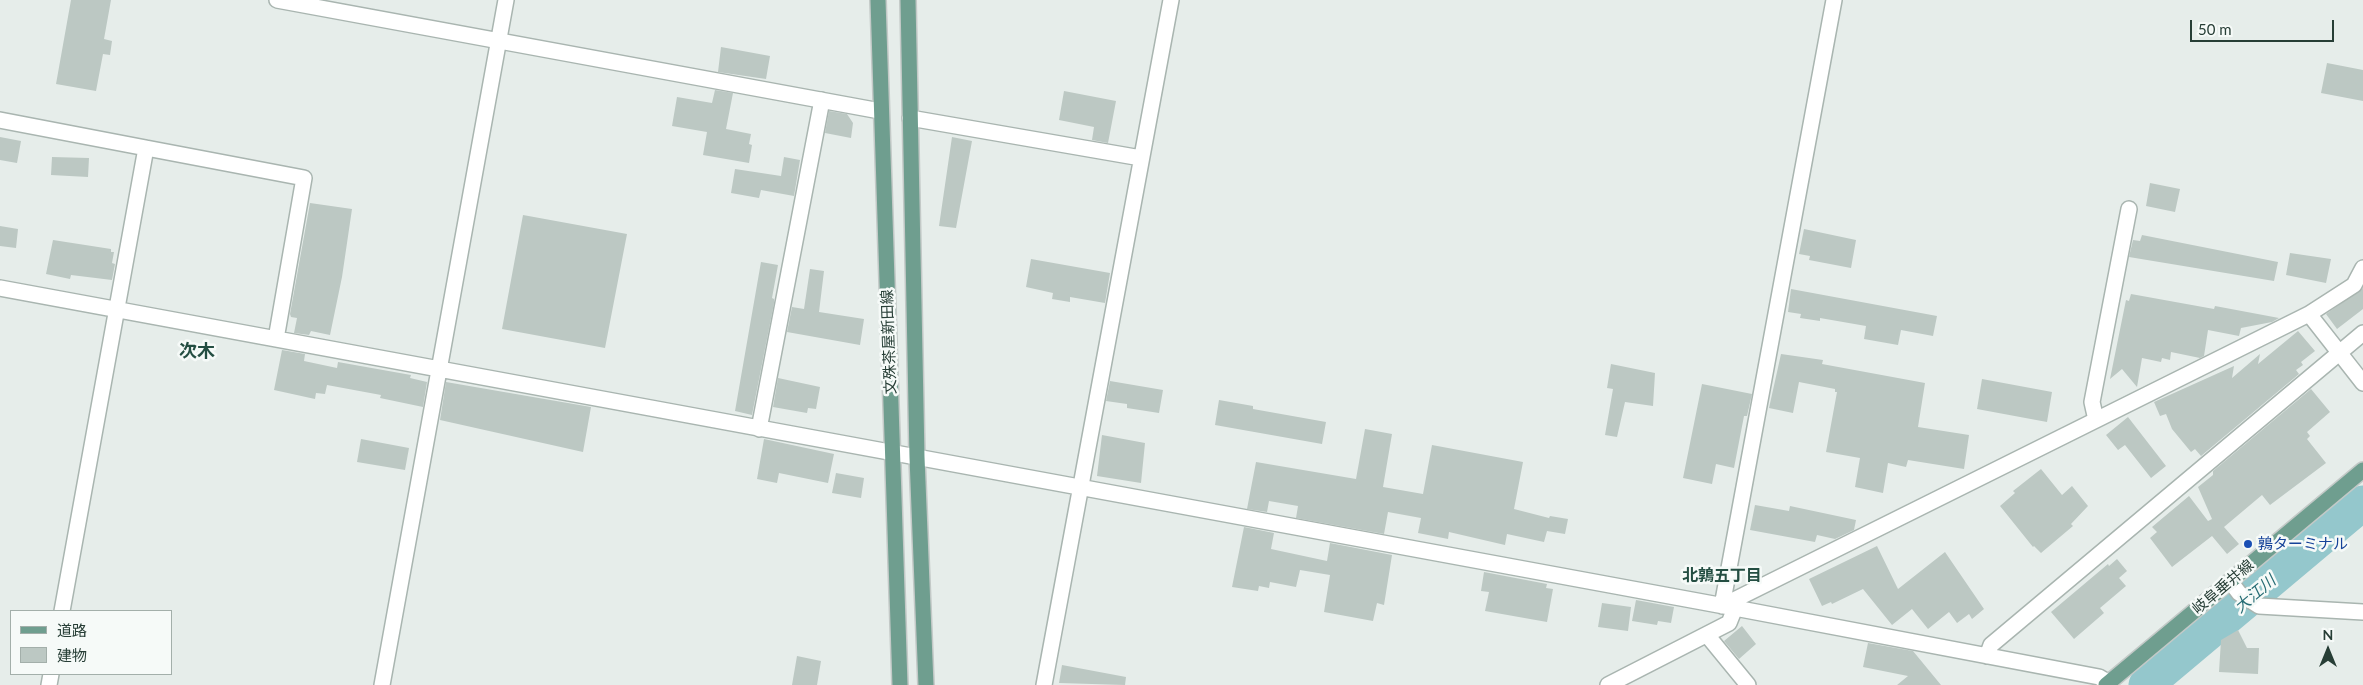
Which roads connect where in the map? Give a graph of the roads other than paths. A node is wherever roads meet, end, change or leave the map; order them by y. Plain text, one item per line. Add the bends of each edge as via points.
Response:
1 (277, 0) edge
2 (506, 0) edge
3 (878, 0) edge
4 (908, 0) edge
5 (1171, 0) edge
6 (1834, 0) edge
7 (499, 39) junction
8 (822, 100) junction
9 (880, 111) junction
10 (910, 118) junction
11 (0, 120) edge
12 (146, 148) junction
13 (1142, 158) junction
14 (2129, 208) dead end
15 (2363, 268) edge
16 (0, 288) edge
17 (116, 310) junction
18 (2309, 314) junction
19 (2363, 333) edge
20 (276, 338) junction
21 (2339, 353) junction
22 (438, 368) junction
23 (2363, 383) edge
24 (2096, 420) junction
25 (759, 429) junction
26 (894, 453) junction
27 (917, 457) junction
28 (2363, 470) edge
29 (1079, 486) junction
30 (2234, 587) junction
31 (1729, 607) junction
32 (62, 610) edge
33 (2363, 612) edge
34 (1707, 635) junction
35 (1987, 656) junction
36 (2107, 684) edge
37 (382, 685) edge
38 (900, 685) edge
39 (926, 685) edge
40 (1044, 685) edge
41 (1608, 685) edge
42 (1748, 685) edge

1 - 7 street
2 - 7 street
3 - 9 main road, 文殊茶屋新田線
4 - 10 main road, 文殊茶屋新田線
5 - 13 street
6 - 31 street
7 - 8 street
7 - 22 street
8 - 9 street
8 - 25 street
9 - 26 main road, 文殊茶屋新田線
10 - 13 street
10 - 27 main road, 文殊茶屋新田線
11 - 12 street
12 - 17 street
12 - 20 street via 304,178
13 - 29 street
14 - 24 street via 2092,402
15 - 18 street via 2354,285
16 - 17 street
17 - 20 street
17 - 32 street
18 - 21 street
18 - 24 street
19 - 21 street
20 - 22 street
21 - 23 street
21 - 35 street via 1991,644
22 - 25 street
22 - 37 street
24 - 31 street
25 - 26 street
26 - 27 street
26 - 38 main road, 文殊茶屋新田線
27 - 29 street
27 - 39 main road, 文殊茶屋新田線
28 - 30 main road, 岐阜垂井線
29 - 31 street
29 - 40 street
30 - 33 street via 2259,606
30 - 36 main road, 岐阜垂井線
31 - 34 street via 1729,622
31 - 35 street
34 - 41 street
34 - 42 street
35 - 36 street via 2099,678

